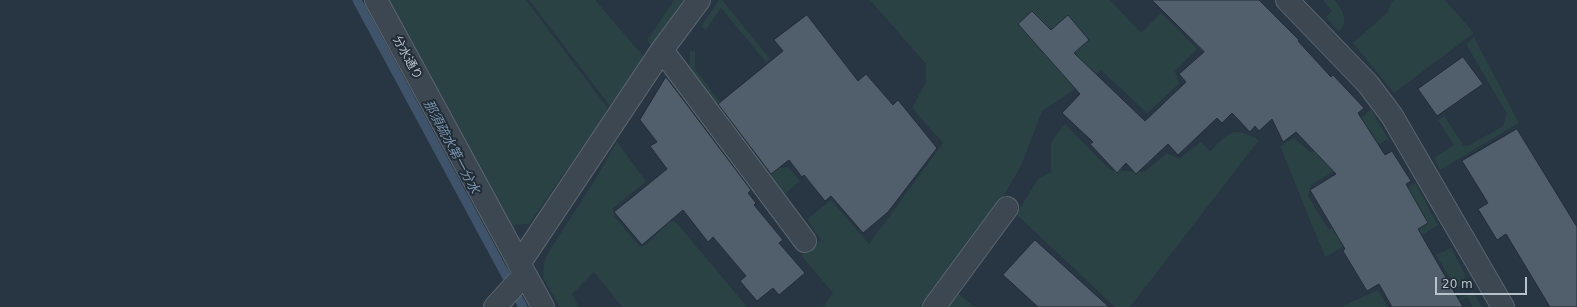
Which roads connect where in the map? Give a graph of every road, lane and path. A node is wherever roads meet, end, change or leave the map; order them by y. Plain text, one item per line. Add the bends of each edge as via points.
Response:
1 (376, 0) edge
2 (699, 0) edge
3 (1288, 0) edge
4 (662, 50) junction
5 (1007, 208) dead end
6 (805, 241) dead end
7 (522, 269) junction
8 (496, 307) edge
9 (543, 307) edge
10 (934, 307) edge
11 (1503, 307) edge

1 - 7 street, 分水通り
2 - 4 street
3 - 11 street via 1368,84 1392,116
4 - 6 street
4 - 7 street
5 - 10 street
7 - 8 street
7 - 9 street, 分水通り

